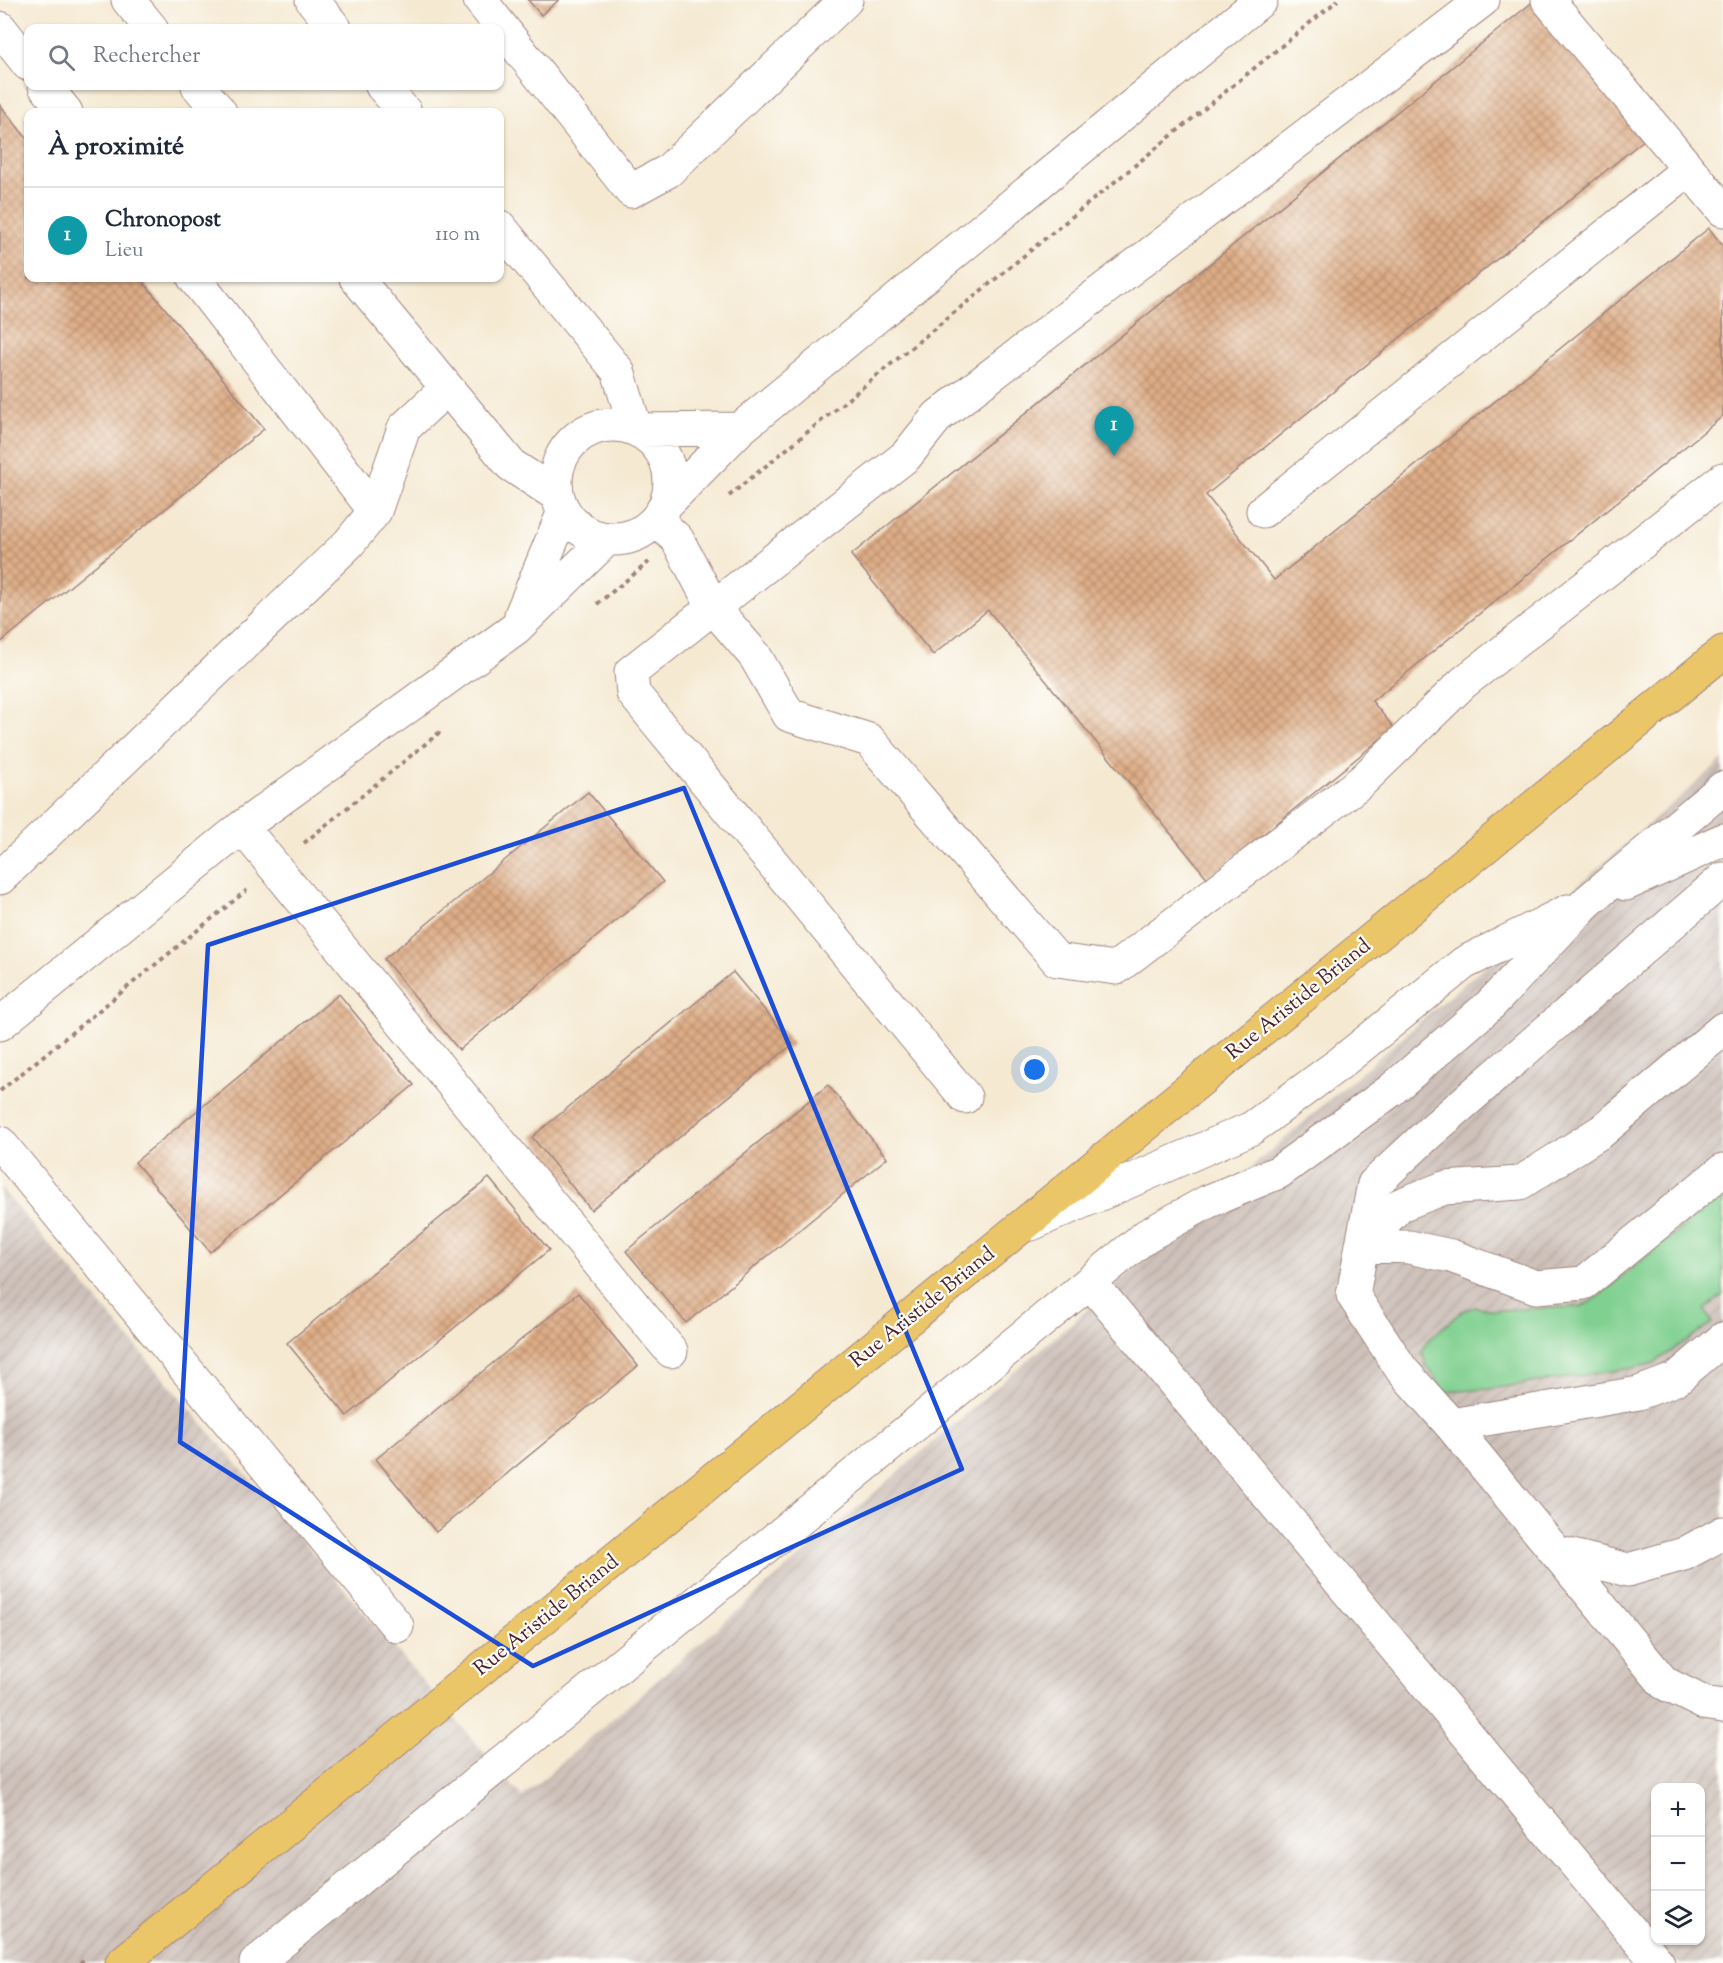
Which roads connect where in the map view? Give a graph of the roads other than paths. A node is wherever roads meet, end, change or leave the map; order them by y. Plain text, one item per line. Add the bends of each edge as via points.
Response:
1 (128, 0) edge
2 (312, 0) edge
3 (480, 0) edge
4 (846, 0) edge
5 (1261, 0) edge
6 (1483, 0) edge
7 (1548, 0) edge
8 (148, 24) edge
9 (332, 24) edge
10 (499, 24) edge
11 (0, 28) edge
12 (504, 30) edge
13 (24, 59) edge
14 (48, 90) edge
15 (201, 90) edge
16 (386, 90) edge
17 (63, 108) edge
18 (217, 108) edge
19 (401, 108) edge
20 (1689, 169) junction
21 (1723, 210) edge
22 (504, 232) edge
23 (197, 282) edge
24 (359, 282) edge
25 (447, 388) junction
26 (740, 429) junction
27 (636, 430) junction
28 (1723, 479) edge
29 (560, 503) junction
30 (375, 511) junction
31 (1263, 511) dead end
32 (661, 513) junction
33 (608, 539) junction
34 (713, 607) junction
35 (516, 628) junction
36 (1723, 652) edge
37 (1723, 788) edge
38 (1723, 816) edge
39 (242, 827) junction
40 (1723, 840) edge
41 (1659, 869) junction
42 (0, 878) edge
43 (1723, 879) edge
44 (1587, 902) junction
45 (0, 1024) edge
46 (1723, 1029) edge
47 (965, 1097) dead end
48 (0, 1143) edge
49 (1723, 1170) edge
50 (1018, 1230) junction
51 (1362, 1245) junction
52 (1090, 1283) junction
53 (1723, 1339) edge
54 (671, 1351) dead end
55 (1451, 1425) junction
56 (1723, 1533) edge
57 (1556, 1552) junction
58 (397, 1626) dead end
59 (1723, 1706) edge
60 (122, 1963) edge
61 (256, 1963) edge
62 (1658, 1963) edge

1 - 8 lane
2 - 9 lane
3 - 10 lane
4 - 12 lane via 668,171 631,190
5 - 26 lane
6 - 34 lane via 938,416 906,456
7 - 20 lane
11 - 13 lane
14 - 17 lane
15 - 18 lane
16 - 19 lane
20 - 21 lane
20 - 31 lane
22 - 27 lane via 618,371
23 - 30 lane
24 - 25 lane
25 - 29 lane via 511,465
25 - 30 lane via 404,428
26 - 27 lane
26 - 32 lane
27 - 29 lane via 618,425 601,427 570,444 556,477
27 - 32 lane via 662,453 669,470 670,488
28 - 34 lane via 1463,682 1362,782 1116,968 1057,960 869,740 789,715 755,657
29 - 33 lane via 575,525 590,535
29 - 35 lane
30 - 42 lane via 349,543
32 - 33 lane via 642,531 626,538
32 - 34 lane
33 - 35 lane
34 - 47 lane via 632,672 633,693
35 - 39 lane
36 - 50 main road, Rue Aristide Briand
37 - 44 lane
38 - 41 lane
39 - 45 lane
39 - 54 lane
40 - 41 lane
41 - 44 lane
43 - 51 lane via 1374,1184
44 - 50 lane via 1464,963 1252,1128
44 - 52 lane via 1490,1005 1390,1091 1280,1172 1207,1202 1146,1236
46 - 51 lane via 1602,1131 1520,1183 1444,1188 1400,1205
48 - 58 lane
49 - 51 lane via 1584,1283 1536,1287 1451,1256 1408,1247
50 - 60 main road, Rue Aristide Briand
51 - 55 lane via 1353,1295 1402,1370
52 - 61 lane
52 - 62 lane
53 - 55 lane via 1676,1379 1639,1393
55 - 57 lane
56 - 57 lane via 1684,1554 1628,1570
57 - 59 lane via 1664,1683 1704,1703

